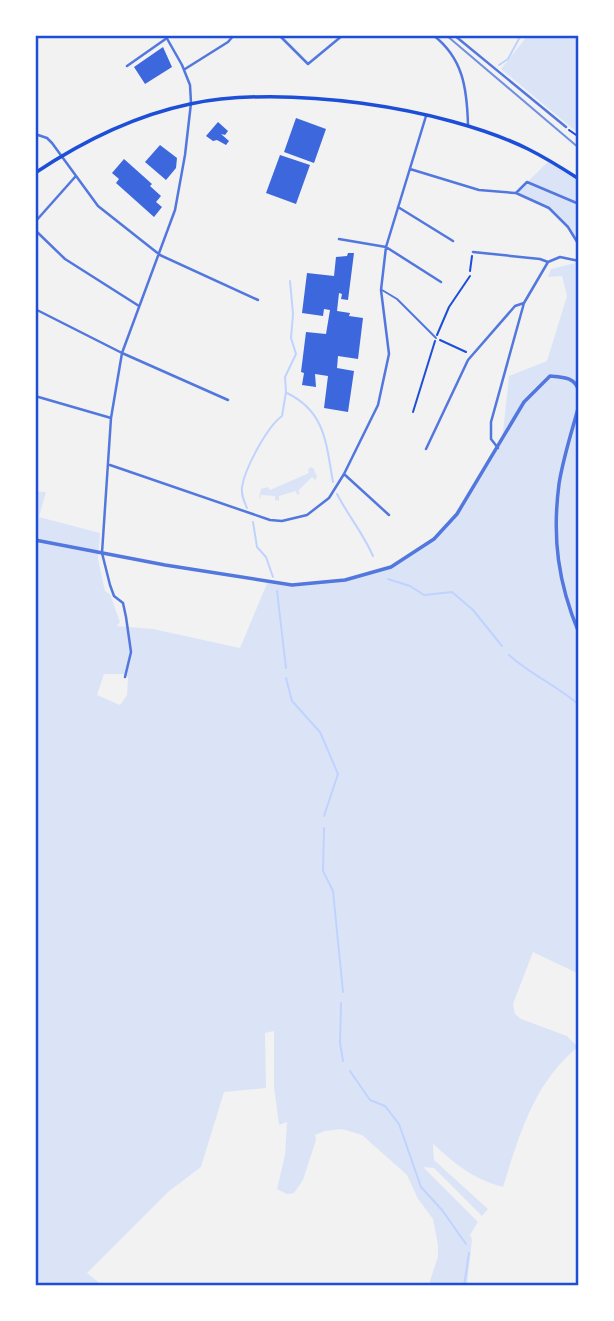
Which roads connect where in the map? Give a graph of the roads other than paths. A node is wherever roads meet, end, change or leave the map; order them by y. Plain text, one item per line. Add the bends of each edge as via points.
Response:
1 (234, 35) edge
2 (279, 35) edge
3 (343, 35) edge
4 (433, 35) edge
5 (454, 35) edge
6 (166, 37) edge
7 (127, 66) dead end
8 (184, 70) junction
9 (191, 103) junction
10 (426, 116) junction
11 (468, 127) junction
12 (566, 127) road end
13 (35, 134) edge
14 (61, 156) junction
15 (410, 169) junction
16 (35, 173) edge
17 (75, 177) junction
18 (579, 178) edge
19 (516, 193) junction
20 (579, 204) edge
21 (398, 207) junction
22 (35, 222) edge
23 (35, 230) edge
24 (339, 239) dead end
25 (453, 241) dead end
26 (579, 245) edge
27 (386, 247) junction
28 (473, 252) road end
29 (160, 255) junction
30 (579, 261) edge
31 (548, 262) junction
32 (441, 282) dead end
33 (381, 289) junction
34 (258, 300) dead end
35 (524, 303) junction
36 (141, 307) junction
37 (35, 309) edge
38 (436, 338) road end
39 (122, 353) junction
40 (579, 392) edge
41 (35, 396) edge
42 (228, 400) dead end
43 (579, 405) edge
44 (111, 418) junction
45 (498, 448) junction
46 (426, 449) dead end
47 (109, 465) junction
48 (344, 474) junction
49 (389, 515) dead end
50 (35, 540) edge
51 (102, 553) junction
52 (579, 633) edge
53 (125, 677) dead end

1 - 8 street
2 - 3 street via 308,64
4 - 11 street via 455,56 464,77
5 - 12 street
6 - 7 street
6 - 8 street
8 - 9 street
9 - 10 main road via 249,96 352,101
9 - 14 main road via 141,117
9 - 29 street via 175,209
10 - 11 main road
10 - 15 street
11 - 18 main road via 526,148
13 - 14 street via 47,139
14 - 16 main road
14 - 17 street
15 - 19 street via 479,190
15 - 21 street
17 - 22 street
17 - 29 street via 98,206
19 - 20 street via 527,182
19 - 26 street via 549,208
21 - 25 street
21 - 27 street
23 - 36 street via 65,259
24 - 27 street
27 - 32 street
27 - 33 street
28 - 31 street
29 - 34 street
29 - 36 street
30 - 31 street via 560,257
31 - 35 street
33 - 38 lane
33 - 48 street via 389,354 379,405
35 - 45 street via 491,422 491,439
35 - 46 street via 515,306 468,360
36 - 39 street
37 - 39 street
39 - 42 street
39 - 44 street
40 - 45 street via 578,385 567,377 550,376 524,402
41 - 44 street
43 - 52 street via 559,484 556,548 567,603
44 - 47 street
45 - 51 street via 457,514 434,539 391,567 345,580 292,584
47 - 48 street via 275,521 307,514 329,498
47 - 51 street
48 - 49 street
50 - 51 street
51 - 53 street via 114,596 123,603 127,617 131,652

